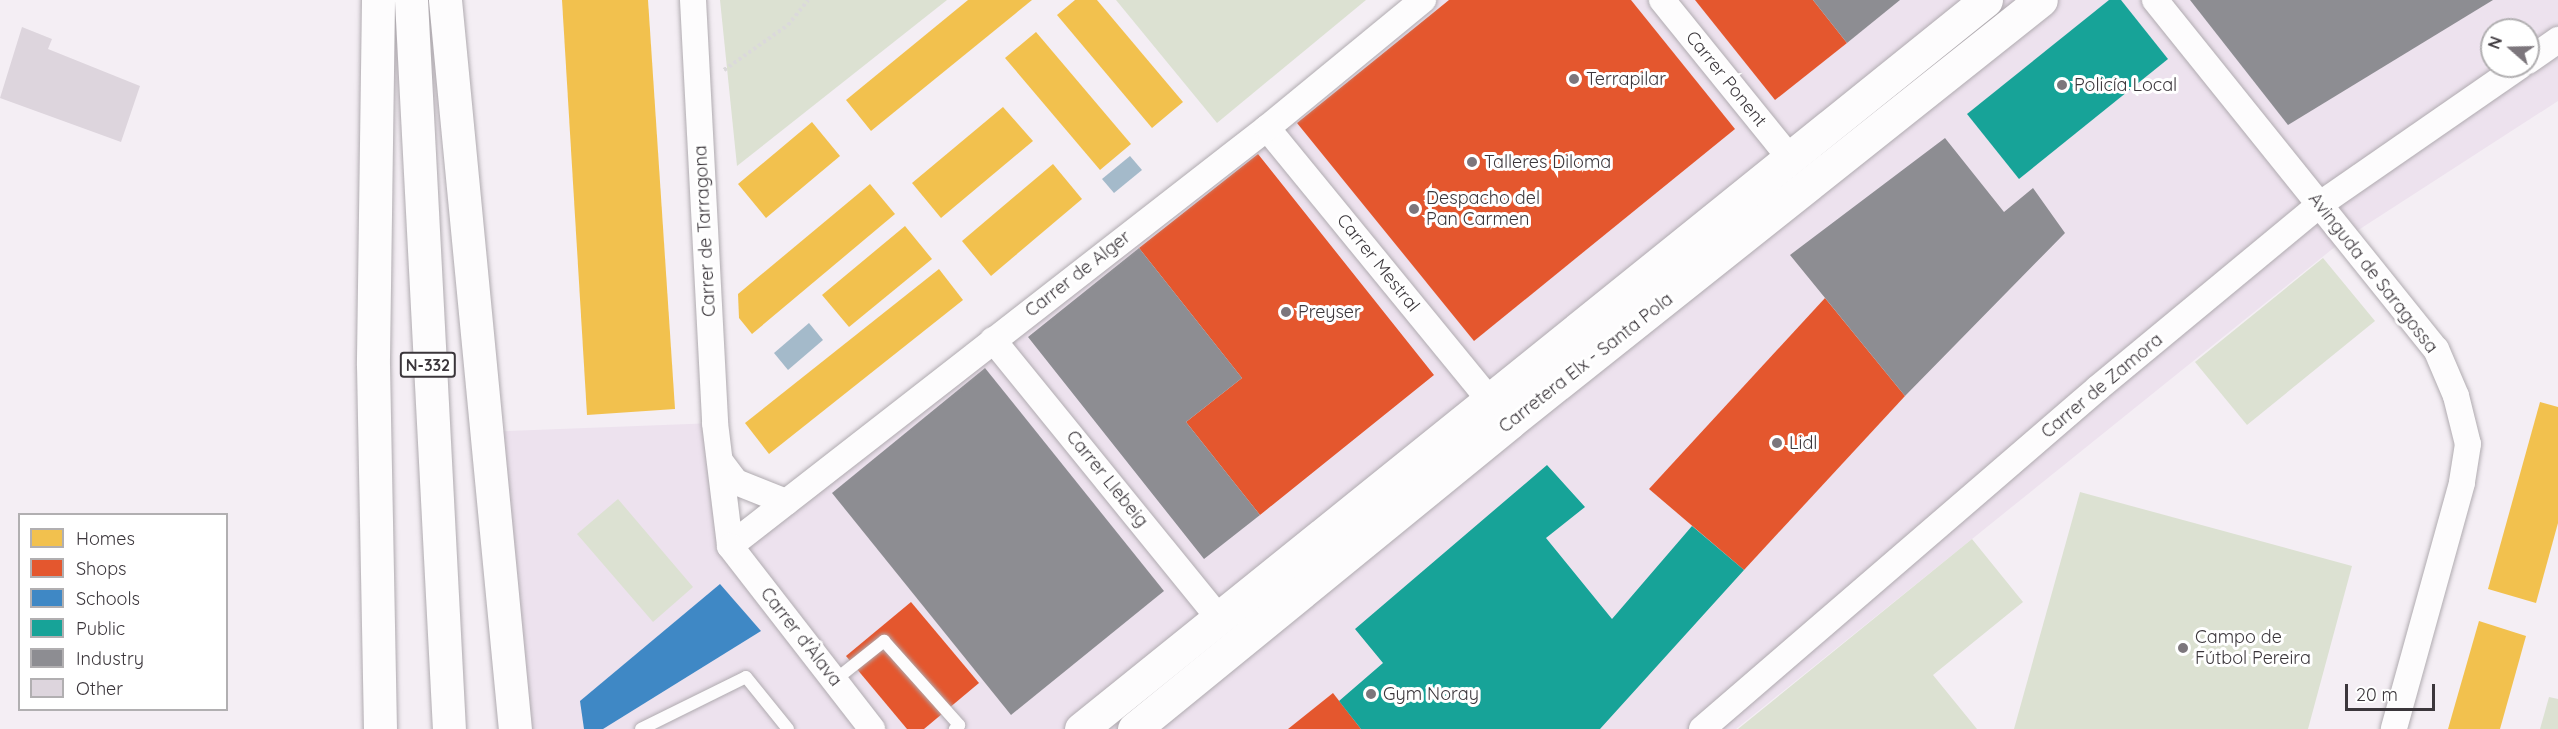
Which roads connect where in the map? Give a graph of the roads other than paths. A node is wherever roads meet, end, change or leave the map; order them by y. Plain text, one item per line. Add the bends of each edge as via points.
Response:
1 (378, 0) edge
2 (411, 0) edge
3 (445, 0) edge
4 (693, 0) edge
5 (1423, 0) edge
6 (1662, 0) edge
7 (1986, 0) edge
8 (2041, 0) edge
9 (2155, 0) edge
10 (2558, 40) edge
11 (2540, 52) edge
12 (2503, 78) edge
13 (1267, 128) junction
14 (1790, 158) junction
15 (2319, 205) junction
16 (993, 340) junction
17 (1489, 399) junction
18 (720, 461) junction
19 (786, 502) junction
20 (730, 546) junction
21 (1220, 619) junction
22 (835, 680) junction
23 (380, 729) edge
24 (448, 729) edge
25 (515, 729) edge
26 (641, 729) edge
27 (788, 729) edge
28 (872, 729) edge
29 (955, 729) edge
30 (1081, 729) edge
31 (1134, 729) edge
32 (1702, 729) edge
33 (2394, 729) edge

1 - 23 main road via 373,365
2 - 24 main road, N-332
3 - 25 main road
4 - 18 street, Carrer de Tarragona
5 - 13 street, Carrer de Alger
6 - 14 street, Carrer Ponent
7 - 14 main road, Carretera Elx - Santa Pola
8 - 31 main road, Carretera Elx - Santa Pola via 1510,422
9 - 15 street, Avinguda de Saragossa
10 - 11 street
12 - 15 street, Carrer de Zamora
13 - 16 street, Carrer de Alger
13 - 17 street, Carrer Mestral
14 - 17 main road, Carretera Elx - Santa Pola
15 - 32 street, Carrer de Zamora via 2098,388
15 - 33 street, Avinguda de Saragossa via 2436,349 2456,396 2468,444 2462,483
16 - 19 street, Carrer de Alger
16 - 21 street, Carrer Llebeig
17 - 21 main road, Carretera Elx - Santa Pola
18 - 19 street via 736,482
18 - 20 street, Carrer de Tarragona
19 - 20 street, Carrer de Alger
20 - 22 street, Carrer d'Àlava
21 - 30 main road, Carretera Elx - Santa Pola
22 - 28 street, Carrer d'Àlava
22 - 29 lane via 884,641 959,725
26 - 27 lane via 746,677

